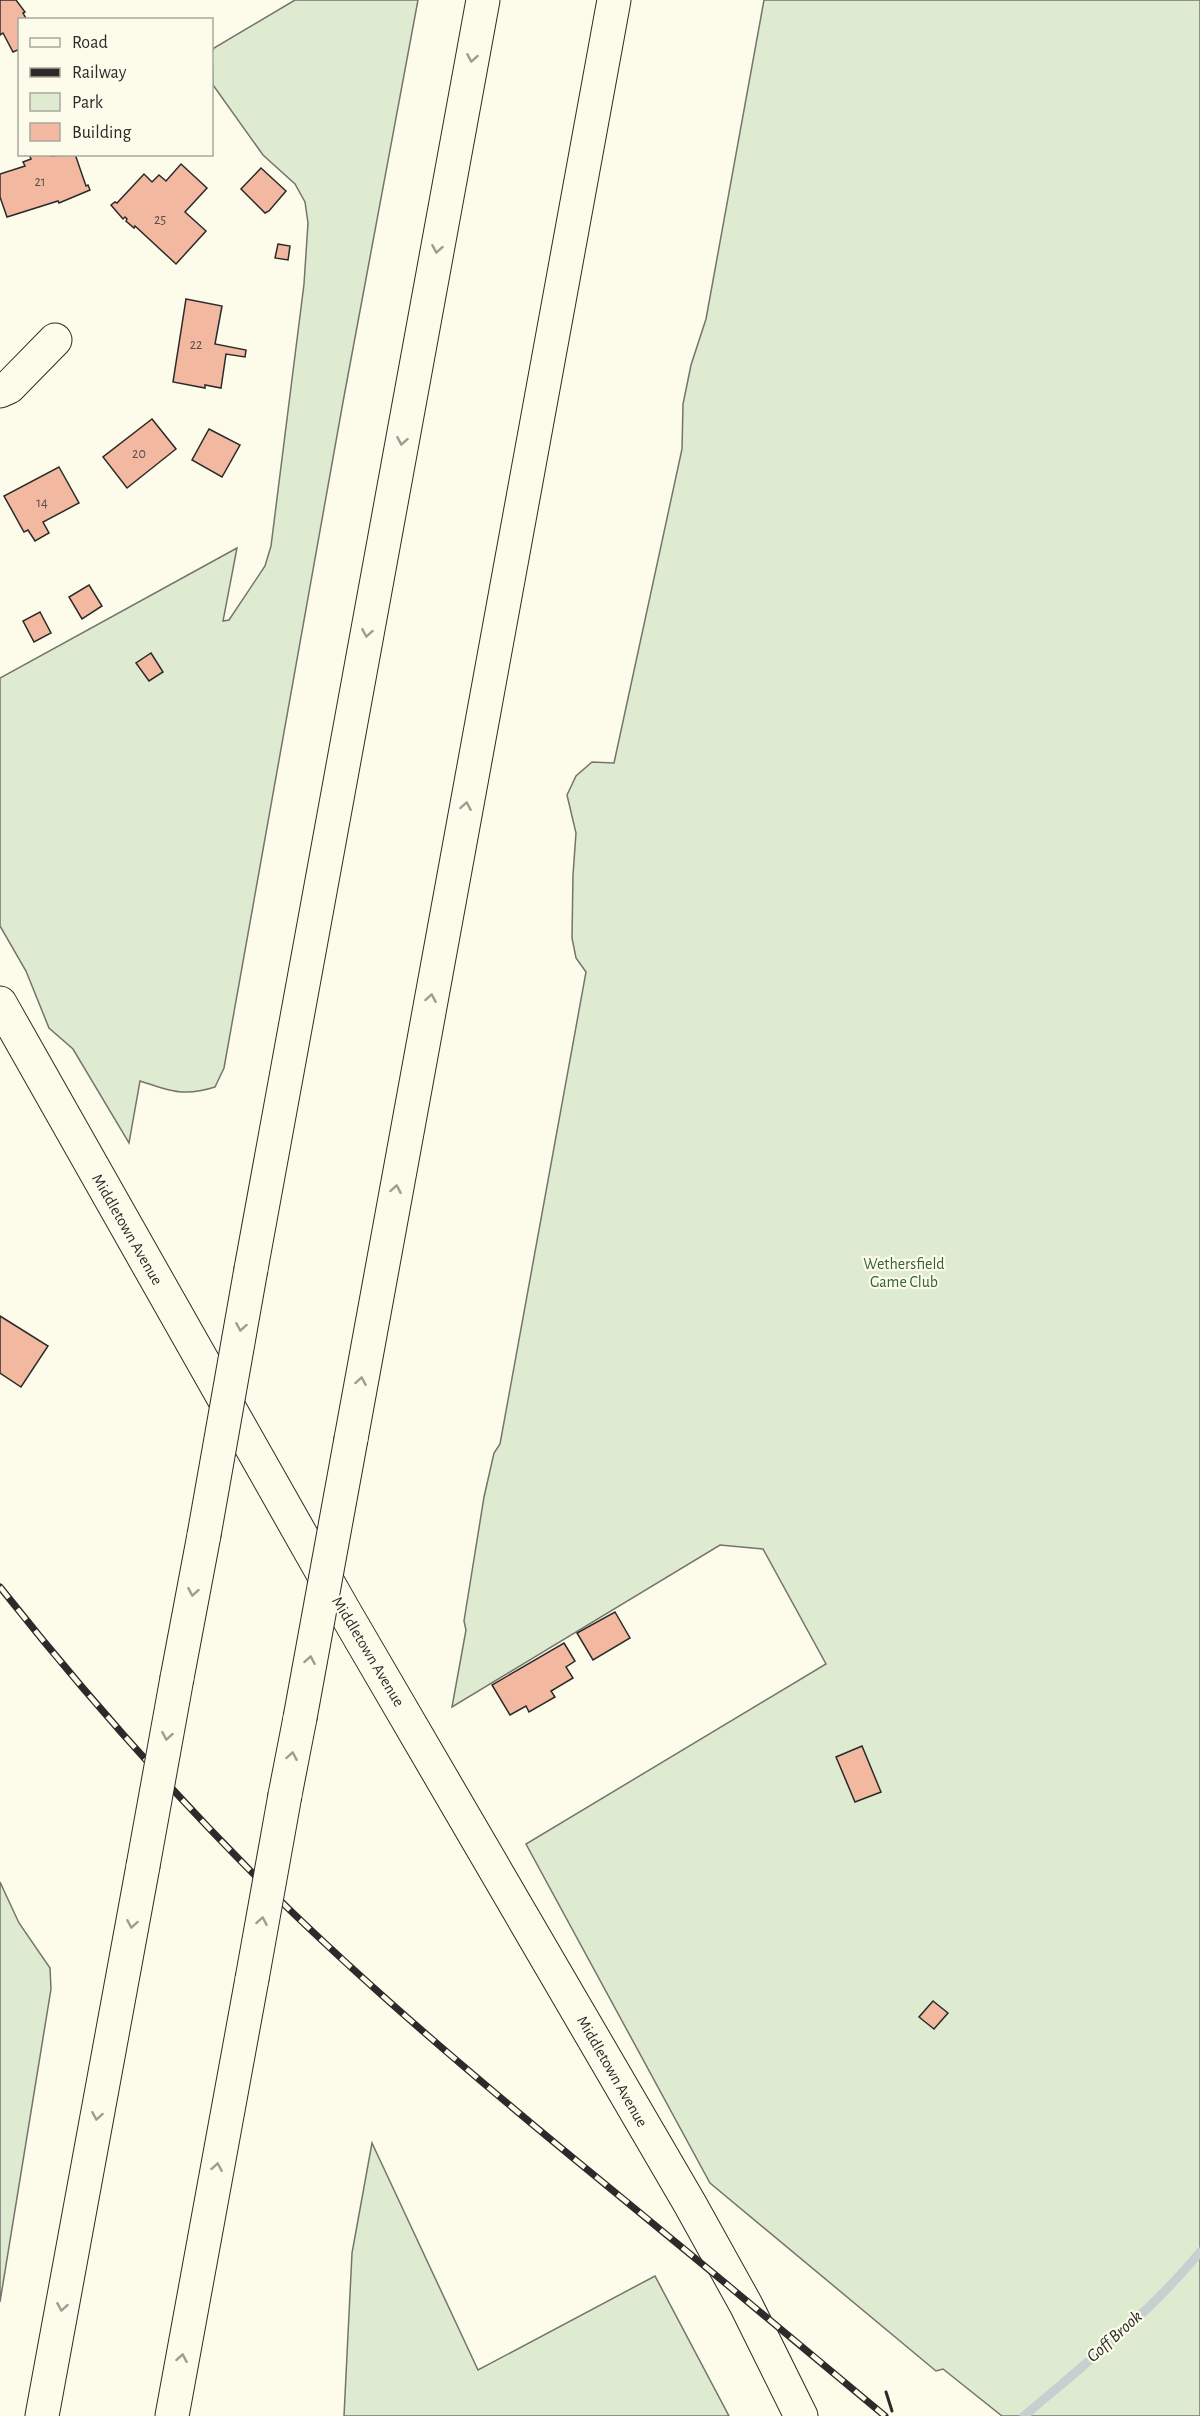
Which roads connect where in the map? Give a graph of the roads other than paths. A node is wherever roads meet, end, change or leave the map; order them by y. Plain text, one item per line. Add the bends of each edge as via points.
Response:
1 (483, 0) edge
2 (614, 0) edge
3 (55, 340) dead end
4 (0, 391) edge
5 (0, 1003) edge
6 (42, 2416) edge
7 (172, 2416) edge
8 (801, 2416) edge

1 -> 6 main road, bridge
7 -> 2 main road, bridge
3 - 4 main road via 9,387
5 - 8 main road, Middletown Avenue via 684,2194 742,2297

